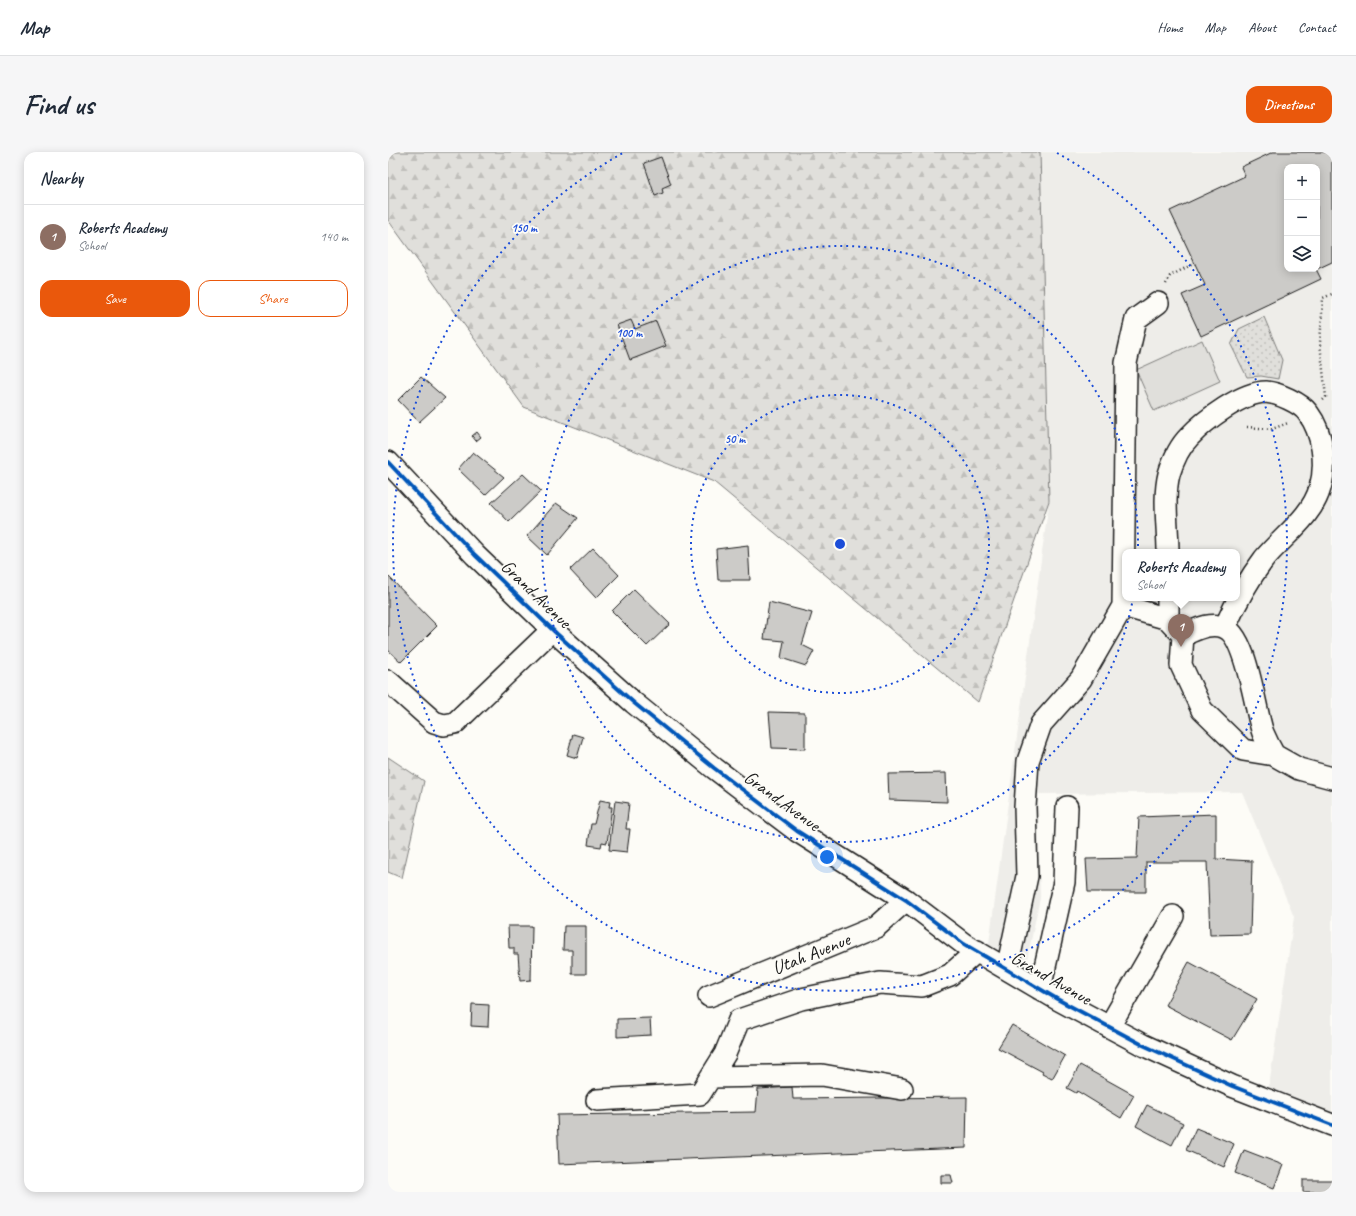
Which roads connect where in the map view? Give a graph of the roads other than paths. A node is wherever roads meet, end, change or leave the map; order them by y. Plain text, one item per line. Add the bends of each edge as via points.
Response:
1 (1158, 303) road end
2 (388, 462) edge
3 (1124, 549) edge
4 (1168, 549) edge
5 (1240, 594) edge
6 (1123, 601) edge
7 (1168, 601) edge
8 (1237, 601) edge
9 (1123, 606) junction
10 (1168, 619) junction
11 (1225, 627) junction
12 (552, 630) junction
13 (1183, 635) junction
14 (388, 681) edge
15 (1274, 755) junction
16 (1332, 778) edge
17 (1067, 807) dead end
18 (906, 900) junction
19 (1173, 916) dead end
20 (977, 951) junction
21 (1007, 969) junction
22 (1040, 989) junction
23 (708, 996) dead end
24 (1109, 1027) junction
25 (711, 1077) junction
26 (902, 1089) dead end
27 (597, 1100) dead end
28 (1332, 1126) edge

1 - 3 street via 1136,319 1126,363
2 - 12 street, Grand Avenue via 475,555
4 - 5 street via 1169,474 1176,455 1189,437 1230,404 1249,394 1266,392 1285,397 1308,412 1320,439 1323,467 1320,489 1306,514 1265,559
6 - 9 street
7 - 10 street
8 - 11 street
9 - 10 street
9 - 21 street via 1081,679 1041,724 1028,761 1025,807 1027,876
10 - 13 street
11 - 13 street via 1211,624
11 - 15 street via 1237,639 1250,676 1263,733
12 - 14 street via 455,723 444,725 434,722
12 - 18 street, Grand Avenue via 634,703 714,768 797,830
13 - 15 street via 1181,664 1202,710 1242,750
15 - 16 street via 1299,769
17 - 22 street via 1064,882
18 - 20 street, Grand Avenue
18 - 23 street, Utah Avenue via 876,927
19 - 24 street
20 - 21 street, Grand Avenue
20 - 25 street via 950,975 922,986 880,983 801,999 739,1020 725,1054
21 - 22 street, Grand Avenue
22 - 24 street, Grand Avenue
24 - 28 street, Grand Avenue via 1232,1086
25 - 26 street via 822,1075
25 - 27 street via 700,1094

